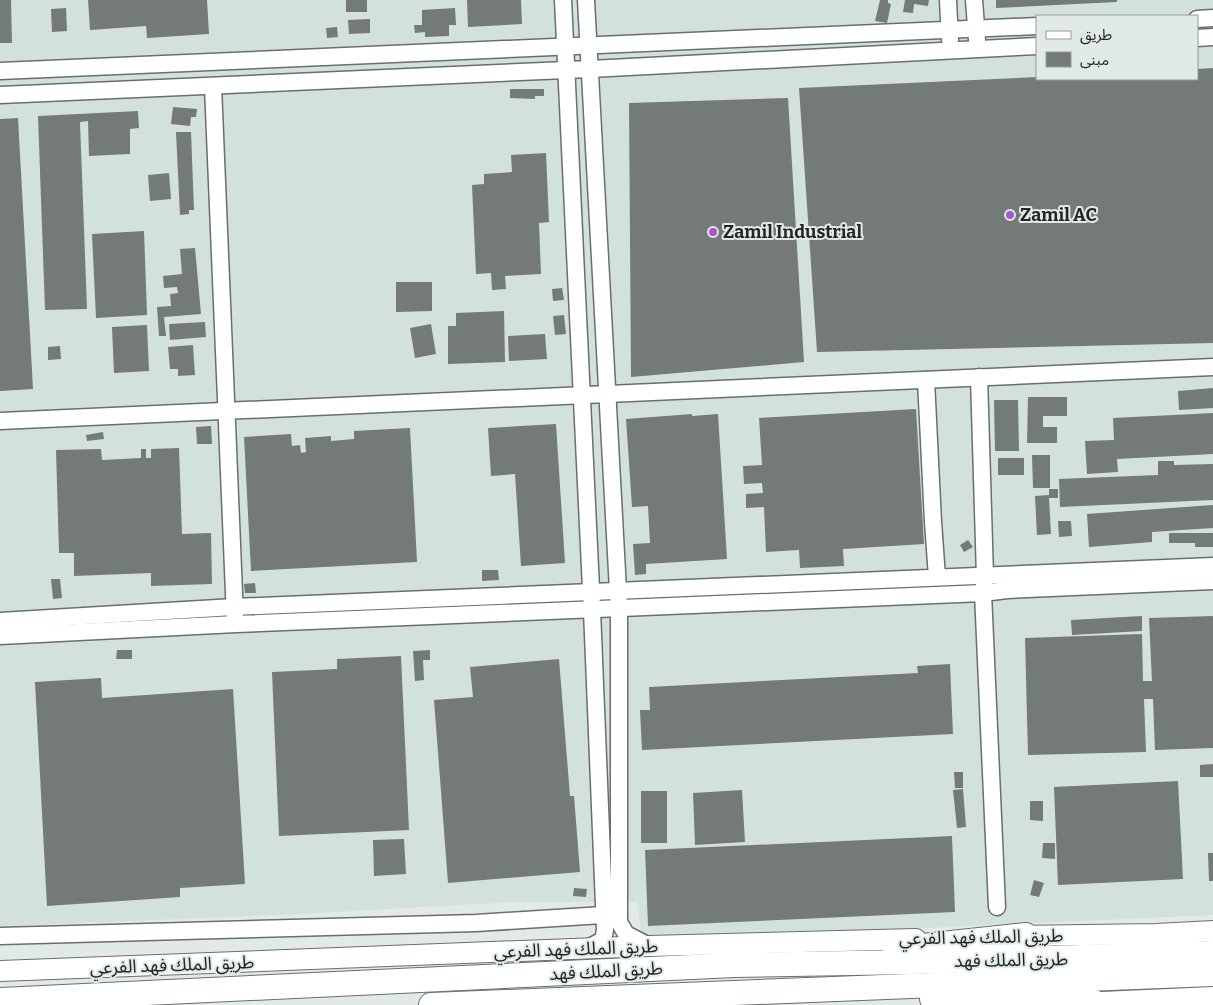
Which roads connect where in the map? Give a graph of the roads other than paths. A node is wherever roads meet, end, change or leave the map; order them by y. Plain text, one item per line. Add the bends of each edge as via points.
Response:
1 (563, 0) edge
2 (586, 0) edge
3 (948, 0) edge
4 (974, 0) edge
5 (1198, 18) edge
6 (1213, 18) edge
7 (1036, 26) edge
8 (975, 28) junction
9 (949, 30) junction
10 (1213, 37) edge
11 (1198, 38) edge
12 (589, 45) junction
13 (565, 46) junction
14 (1036, 46) edge
15 (979, 49) junction
16 (951, 50) junction
17 (590, 69) junction
18 (565, 70) junction
19 (0, 71) edge
20 (213, 86) junction
21 (0, 95) edge
22 (1213, 367) edge
23 (979, 377) junction
24 (926, 380) junction
25 (581, 394) junction
26 (606, 394) junction
27 (227, 412) junction
28 (0, 421) edge
29 (1213, 566) edge
30 (937, 577) junction
31 (1213, 581) edge
32 (984, 585) junction
33 (618, 590) junction
34 (591, 592) junction
35 (234, 607) junction
36 (619, 609) junction
37 (592, 610) junction
38 (0, 621) edge
39 (236, 624) junction
40 (0, 636) edge
41 (997, 907) dead end
42 (603, 915) junction
43 (1213, 931) edge
44 (1026, 935) junction
45 (0, 936) edge
46 (649, 946) junction
47 (586, 949) junction
48 (1213, 953) edge
49 (734, 965) junction
50 (0, 971) edge
51 (1213, 974) edge
52 (790, 990) junction
53 (1213, 997) edge
54 (0, 1000) edge
55 (1094, 1002) junction
56 (431, 1005) edge
57 (1032, 1005) edge

1 - 13 street
2 - 12 street
3 - 9 street
4 - 8 street
5 - 6 street
7 - 8 street
8 - 9 street
8 - 15 street
9 - 12 street
9 - 16 street
10 - 11 street
12 - 13 street
12 - 17 street
13 - 18 street
13 - 19 street
14 - 15 street
15 - 16 street
16 - 17 street
17 - 18 street
17 - 26 street
18 - 20 street
18 - 25 street
20 - 21 street
20 - 27 street
22 - 23 street
23 - 24 street
23 - 32 street
24 - 26 street
24 - 30 street
25 - 26 street
25 - 27 street
25 - 34 street
26 - 33 street
27 - 28 street
27 - 35 street
29 - 32 street
30 - 32 street
30 - 33 street
31 - 32 street via 1006,590
32 - 36 street
32 - 41 street
33 - 34 street
33 - 36 street
34 - 35 street
34 - 37 street
35 - 38 street
35 - 39 street
36 - 37 street
36 - 46 street via 619,922 626,934
37 - 39 street
37 - 42 street
39 - 40 street
42 - 45 street via 476,923
42 - 47 street via 605,930 602,940
43 - 44 main road, طريق الملك فهد الفرعي
44 - 46 main road, طريق الملك فهد الفرعي
44 - 49 highway
46 - 47 main road, طريق الملك فهد الفرعي
47 - 50 main road, طريق الملك فهد الفرعي
48 - 49 highway, طريق الملك فهد
49 - 54 highway, طريق الملك فهد
51 - 52 highway, طريق الملك فهد
52 - 55 highway via 964,1000
52 - 56 highway, طريق الملك فهد
53 - 55 main road
55 - 57 main road

